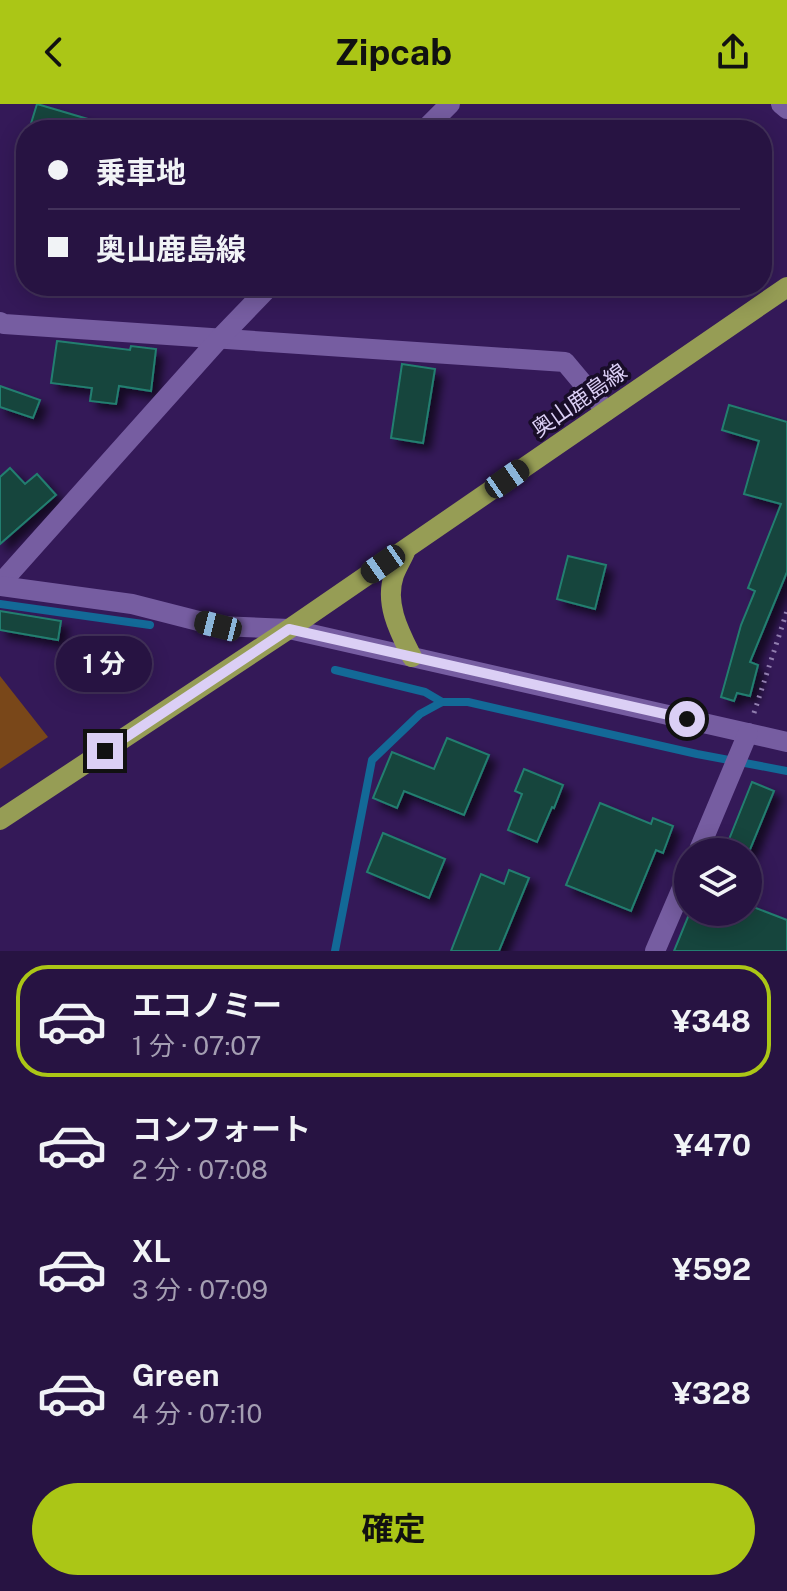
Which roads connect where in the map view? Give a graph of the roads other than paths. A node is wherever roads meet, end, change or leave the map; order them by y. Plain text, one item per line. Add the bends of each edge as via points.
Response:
1 (450, 104) edge
2 (781, 104) edge
3 (787, 109) edge
4 (434, 120) edge
5 (787, 287) edge
6 (260, 296) edge
7 (0, 322) edge
8 (220, 338) junction
9 (606, 411) junction
10 (407, 548) junction
11 (0, 585) edge
12 (289, 629) junction
13 (412, 657) junction
14 (748, 733) junction
15 (787, 742) edge
16 (0, 820) edge
17 (704, 838) edge
18 (674, 907) edge
19 (655, 951) edge

1 - 4 street
2 - 3 street
5 - 9 main road, 奥山鹿島線
6 - 8 street
7 - 8 street
8 - 9 street via 565,362
8 - 11 street
9 - 10 main road, 奥山鹿島線
10 - 12 main road, 奥山鹿島線
10 - 13 main road via 392,578 391,603
11 - 12 street via 132,604 218,626
12 - 13 street
12 - 16 main road, 奥山鹿島線
13 - 14 street
14 - 15 street
14 - 17 street
18 - 19 street

